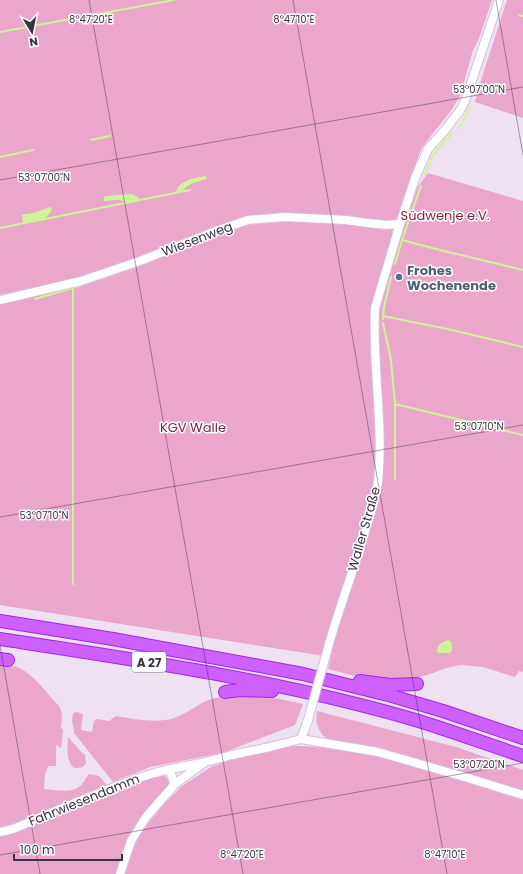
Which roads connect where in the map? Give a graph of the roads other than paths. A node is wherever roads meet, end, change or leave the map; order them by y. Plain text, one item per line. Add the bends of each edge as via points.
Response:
1 (499, 0) edge
2 (400, 224) junction
3 (0, 300) edge
4 (0, 622) edge
5 (0, 639) edge
6 (333, 681) junction
7 (417, 684) dead end
8 (297, 690) junction
9 (225, 692) dead end
10 (523, 738) edge
11 (301, 739) junction
12 (523, 756) edge
13 (205, 762) junction
14 (169, 769) junction
15 (175, 784) junction
16 (523, 795) edge
17 (0, 832) edge
18 (120, 874) edge

1 - 2 street, Waller Straße via 467,96 450,124 428,149 415,178
2 - 3 street, Wiesenweg via 285,217 248,220 81,281
2 - 11 street, Waller Straße, bridge via 375,308 379,457 374,500
4 - 6 highway, A 27 via 136,643
5 - 8 highway, A 27 via 201,671
6 - 7 highway
6 - 10 highway, A 27 via 443,711
8 - 9 highway
8 - 12 highway, A 27 via 412,719
11 - 13 street
11 - 16 street via 378,752
13 - 14 street, Fahrwiesendamm
13 - 15 street
14 - 15 street
14 - 17 street, Fahrwiesendamm via 114,787
15 - 18 street via 146,816 131,842

